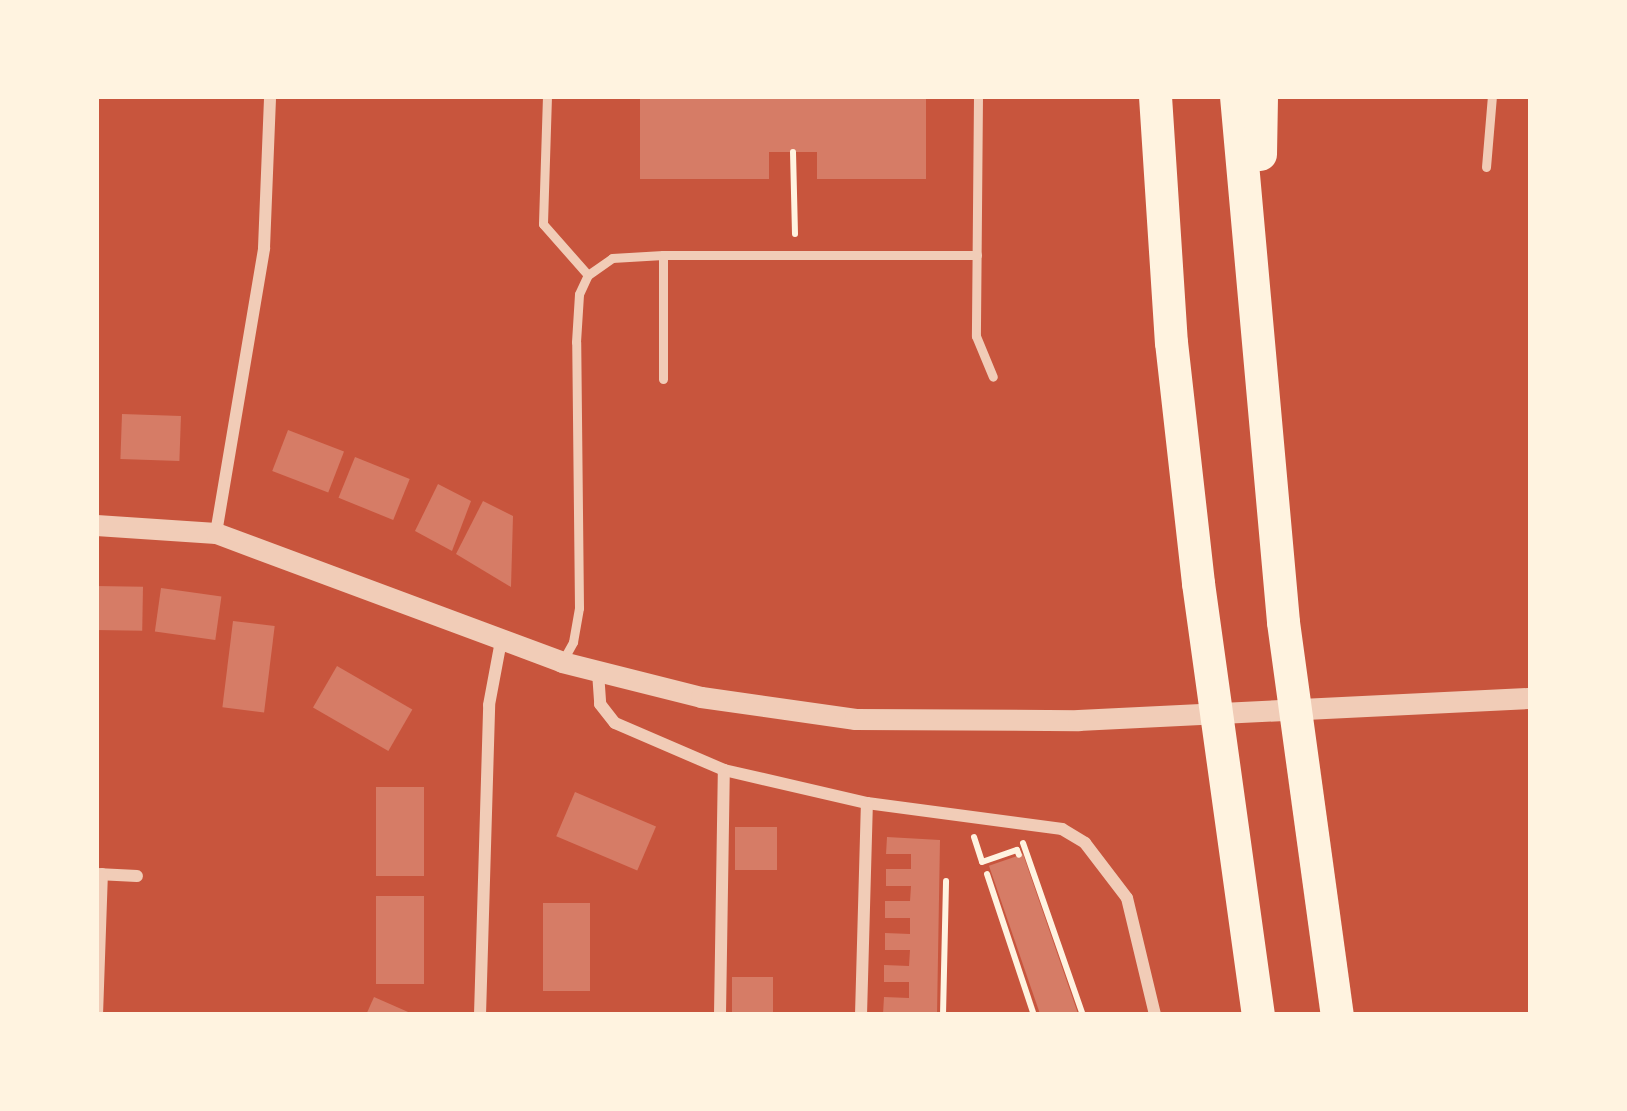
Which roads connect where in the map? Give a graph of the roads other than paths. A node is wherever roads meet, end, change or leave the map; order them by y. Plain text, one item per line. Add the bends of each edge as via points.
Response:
1 (269, 96) edge
2 (548, 96) edge
3 (978, 96) edge
4 (1155, 96) edge
5 (1236, 96) edge
6 (1261, 96) edge
7 (1492, 96) edge
8 (1486, 167) dead end
9 (663, 255) junction
10 (976, 255) junction
11 (588, 275) junction
12 (1256, 364) junction
13 (994, 377) dead end
14 (663, 379) dead end
15 (96, 526) edge
16 (216, 533) junction
17 (501, 641) junction
18 (562, 662) junction
19 (598, 672) junction
20 (1531, 698) edge
21 (724, 770) junction
22 (867, 803) junction
23 (99, 874) edge
24 (137, 876) dead end
25 (97, 970) edge
26 (97, 1015) edge
27 (480, 1015) edge
28 (720, 1015) edge
29 (861, 1015) edge
30 (1156, 1015) edge
31 (1258, 1015) edge
32 (1337, 1015) edge

1 - 16 street via 264,248
2 - 11 lane via 543,224
3 - 10 lane
4 - 31 highway via 1188,495
5 - 12 highway
6 - 12 highway
7 - 8 lane
9 - 10 lane
9 - 11 lane via 612,258
9 - 14 lane
10 - 13 lane via 976,336
11 - 18 lane via 576,342 580,608
12 - 32 highway
15 - 16 street
16 - 17 street
17 - 18 street
17 - 27 street via 489,705
18 - 19 street
19 - 20 street via 701,697 855,719 1078,719
19 - 21 street via 600,704 615,723
21 - 22 street
21 - 28 street
22 - 29 street
22 - 30 street via 1062,829 1085,844 1127,898
23 - 24 street
23 - 25 street
25 - 26 street

